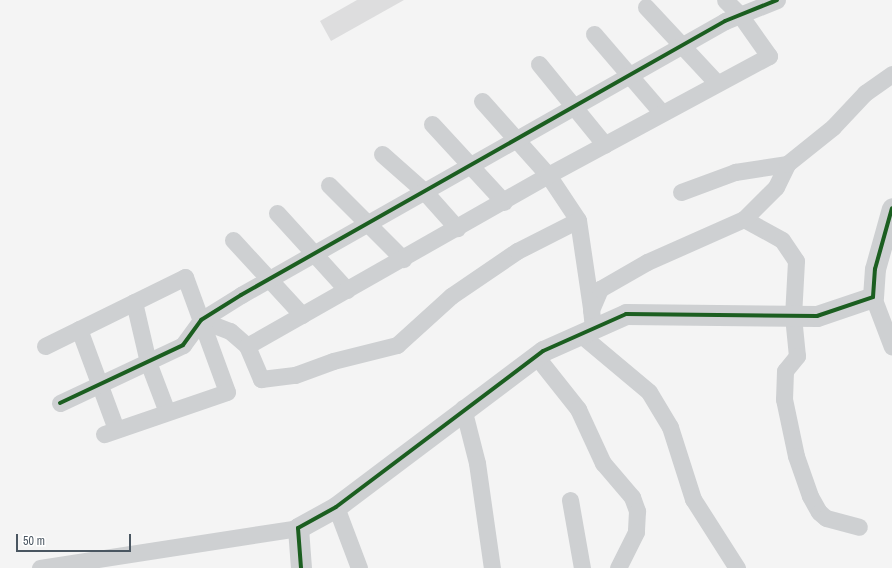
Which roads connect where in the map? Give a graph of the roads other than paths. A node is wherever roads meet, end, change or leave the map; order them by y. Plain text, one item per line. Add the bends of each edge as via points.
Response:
1 (725, 0) edge
2 (777, 0) edge
3 (646, 7) dead end
4 (740, 15) junction
5 (594, 34) dead end
6 (681, 46) junction
7 (539, 64) dead end
8 (892, 74) edge
9 (628, 76) junction
10 (716, 82) junction
11 (482, 101) dead end
12 (575, 106) junction
13 (662, 113) junction
14 (432, 124) dead end
15 (516, 139) junction
16 (605, 145) junction
17 (382, 154) dead end
18 (787, 164) junction
19 (469, 166) junction
20 (548, 175) junction
21 (328, 185) dead end
22 (424, 191) junction
23 (681, 192) dead end
24 (504, 202) junction
25 (892, 208) edge
26 (278, 213) dead end
27 (744, 219) junction
28 (578, 220) junction
29 (368, 223) junction
30 (457, 228) junction
31 (233, 240) dead end
32 (314, 253) junction
33 (403, 259) junction
34 (268, 279) junction
35 (347, 290) junction
36 (873, 297) junction
37 (134, 302) junction
38 (302, 315) junction
39 (793, 316) junction
40 (201, 320) junction
41 (887, 321) edge
42 (588, 324) junction
43 (79, 329) junction
44 (45, 346) dead end
45 (247, 346) junction
46 (892, 347) edge
47 (536, 356) junction
48 (148, 362) junction
49 (98, 385) junction
50 (60, 403) dead end
51 (463, 408) junction
52 (167, 412) junction
53 (570, 500) dead end
54 (336, 507) junction
55 (859, 527) dead end
56 (298, 528) junction
57 (40, 568) edge
58 (301, 568) edge
59 (359, 568) edge
60 (492, 568) edge
61 (582, 568) edge
62 (618, 568) edge
63 (737, 568) edge

1 - 4 street
2 - 4 street
3 - 6 street
4 - 6 street
4 - 10 street via 769,56
5 - 9 street
6 - 9 street
6 - 10 street
7 - 12 street
8 - 18 street via 865,93 833,127
9 - 12 street
9 - 13 street
10 - 13 street
11 - 15 street
12 - 15 street
12 - 16 street
13 - 16 street
14 - 19 street
15 - 19 street
15 - 20 street
16 - 20 street
17 - 22 street
18 - 23 street via 735,172
18 - 27 street via 776,187
19 - 22 street
19 - 24 street
20 - 24 street
20 - 28 street
21 - 29 street
22 - 29 street
22 - 30 street
24 - 30 street
25 - 36 street via 875,269
26 - 32 street
27 - 39 street via 782,240 791,251 797,272
27 - 42 street via 647,262 600,289
28 - 42 street
28 - 45 street via 517,251 451,296 397,346 332,361 295,375 261,379
29 - 32 street
29 - 33 street
30 - 33 street
31 - 34 street
32 - 34 street
32 - 35 street
33 - 35 street
34 - 38 street
34 - 40 street
35 - 38 street
36 - 39 street via 817,316
36 - 41 street
37 - 40 street via 185,277
37 - 43 street
37 - 48 street
38 - 45 street
39 - 42 street via 626,314
39 - 55 street via 797,356 785,371 784,399 796,456 819,512 826,518
40 - 45 street via 230,331
40 - 48 street via 183,346
40 - 52 street via 227,392
41 - 46 street
42 - 47 street
42 - 63 street via 649,392 670,427 693,499
43 - 44 street
43 - 49 street
47 - 51 street
47 - 62 street via 578,409 603,463 632,497 637,511 636,532
48 - 49 street
48 - 52 street
49 - 50 street
49 - 52 street via 110,432
51 - 54 street
51 - 60 street via 477,463
53 - 61 street
54 - 56 street
54 - 59 street
56 - 57 street
56 - 58 street

